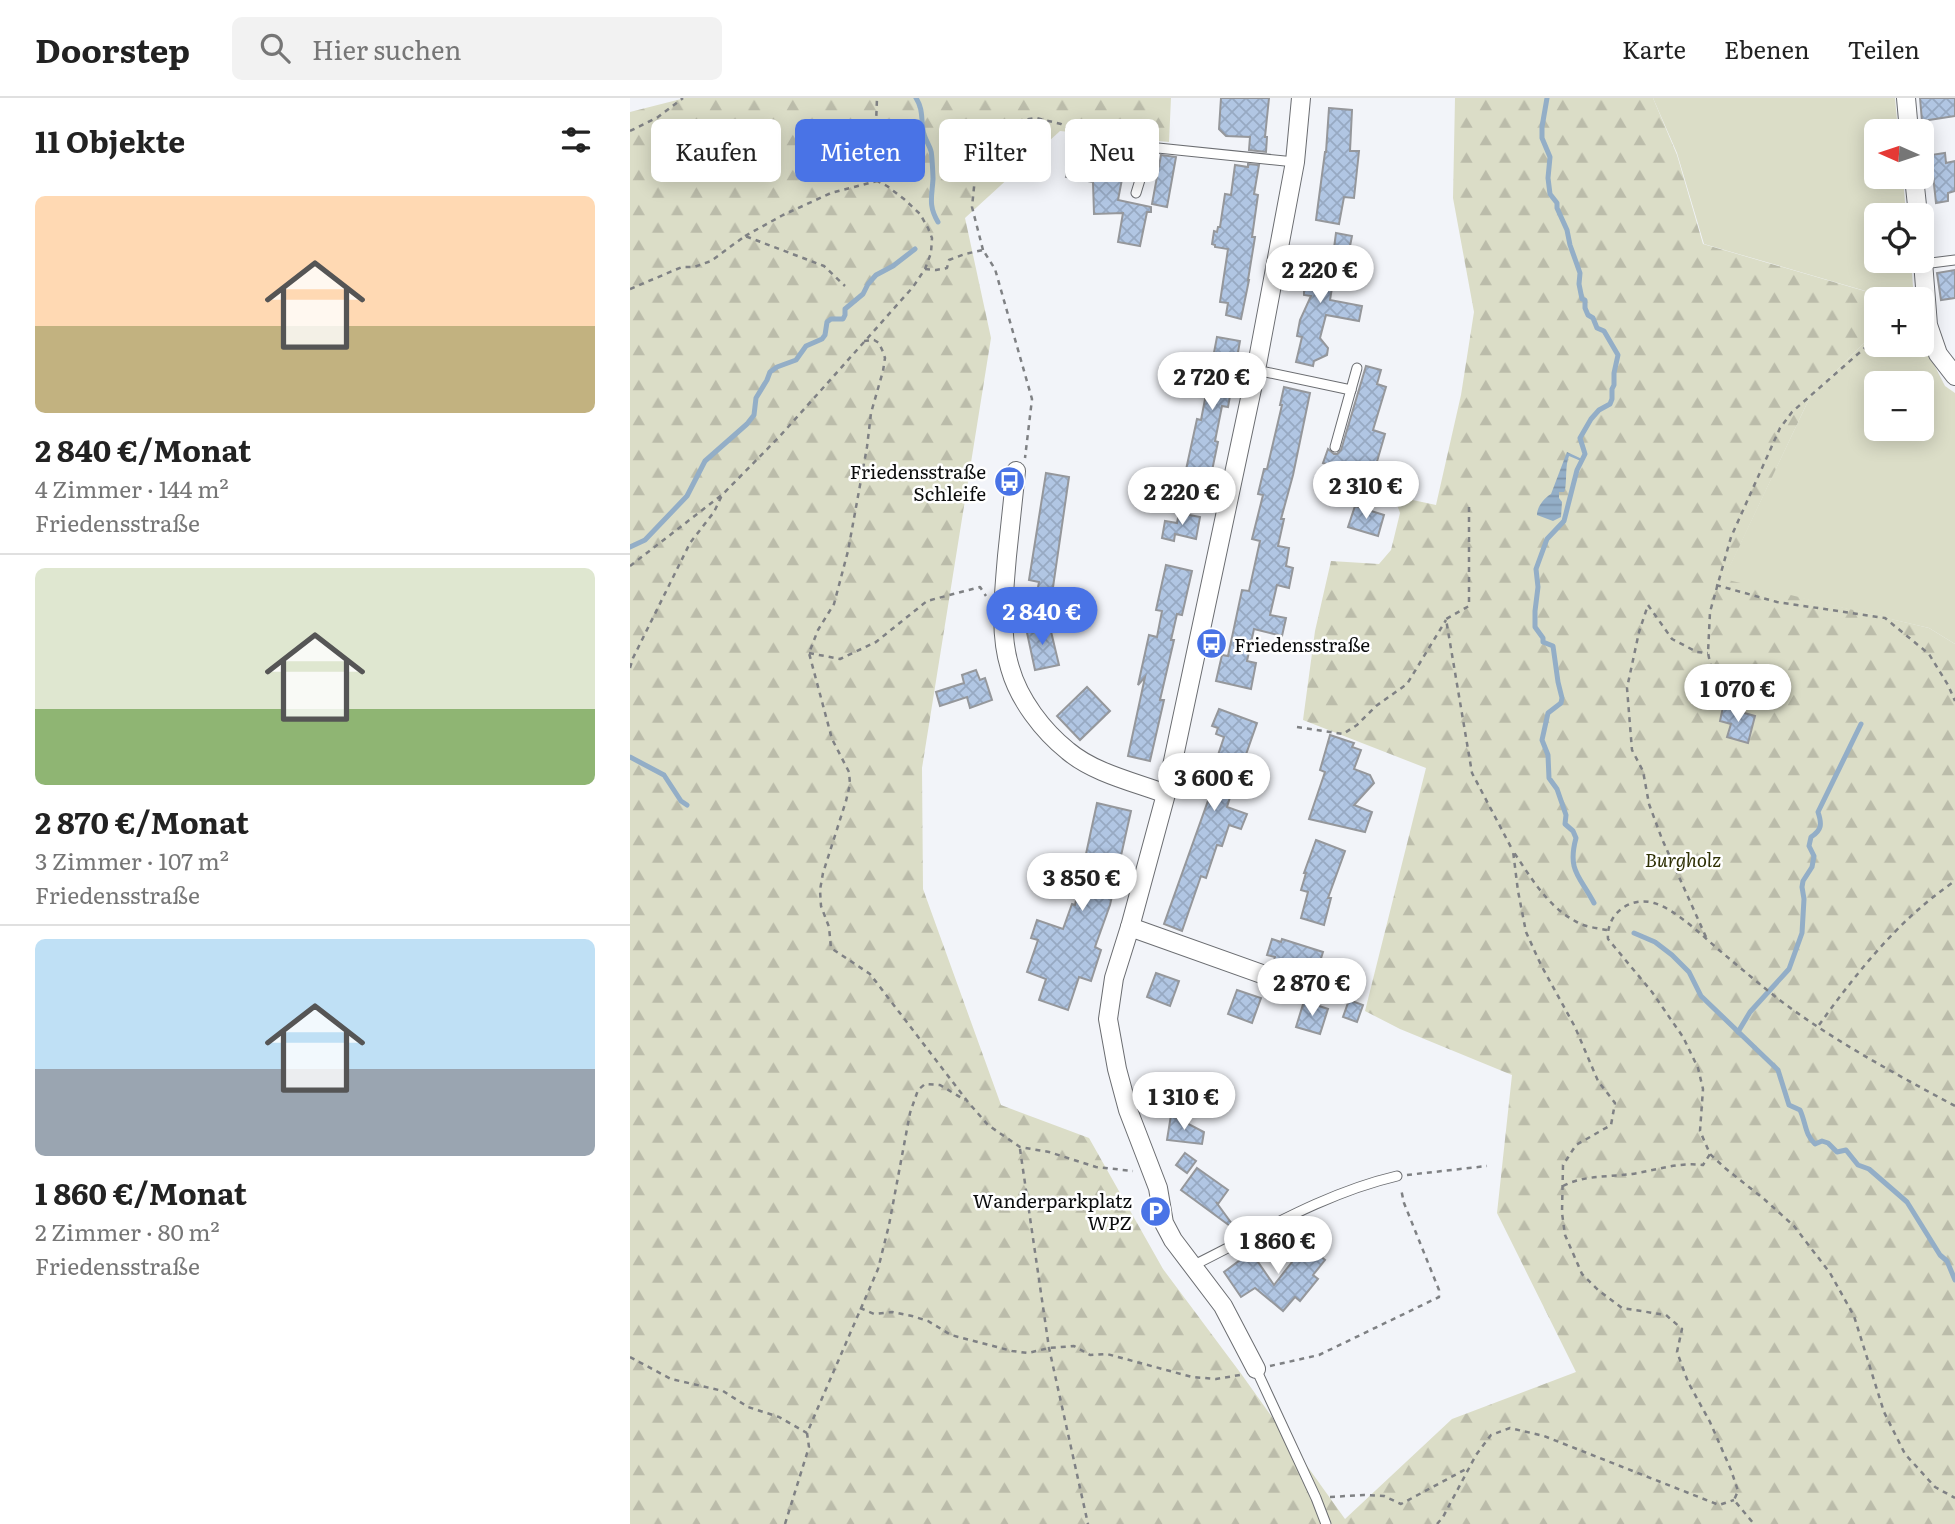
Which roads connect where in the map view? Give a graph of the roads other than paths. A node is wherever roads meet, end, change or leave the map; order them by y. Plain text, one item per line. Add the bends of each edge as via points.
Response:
1 (1301, 98) edge
2 (1906, 98) edge
3 (1908, 119) edge
4 (1295, 162) junction
5 (1136, 193) dead end
6 (1934, 257) edge
7 (1955, 260) edge
8 (1923, 273) edge
9 (1357, 368) dead end
10 (1256, 370) junction
11 (1955, 376) edge
12 (1351, 390) junction
13 (1335, 447) dead end
14 (1016, 471) road end
15 (1166, 794) junction
16 (1130, 928) junction
17 (1287, 984) dead end
18 (1397, 1176) road end
19 (1192, 1266) junction
20 (1256, 1369) joint
21 (1326, 1524) edge

1 - 4 street
2 - 3 street
4 - 5 lane via 1158,148 1147,157
4 - 10 street
6 - 7 lane
8 - 11 street via 1928,325 1938,354
9 - 12 lane
10 - 12 lane
10 - 15 street
12 - 13 lane
14 - 15 street via 1004,613 1010,670 1023,699 1069,752 1098,769
15 - 16 street
16 - 17 street
16 - 19 street via 1114,978 1108,1019 1117,1069 1158,1188 1164,1223
18 - 19 lane via 1370,1182 1292,1215
19 - 20 street via 1223,1306
20 - 21 lane

